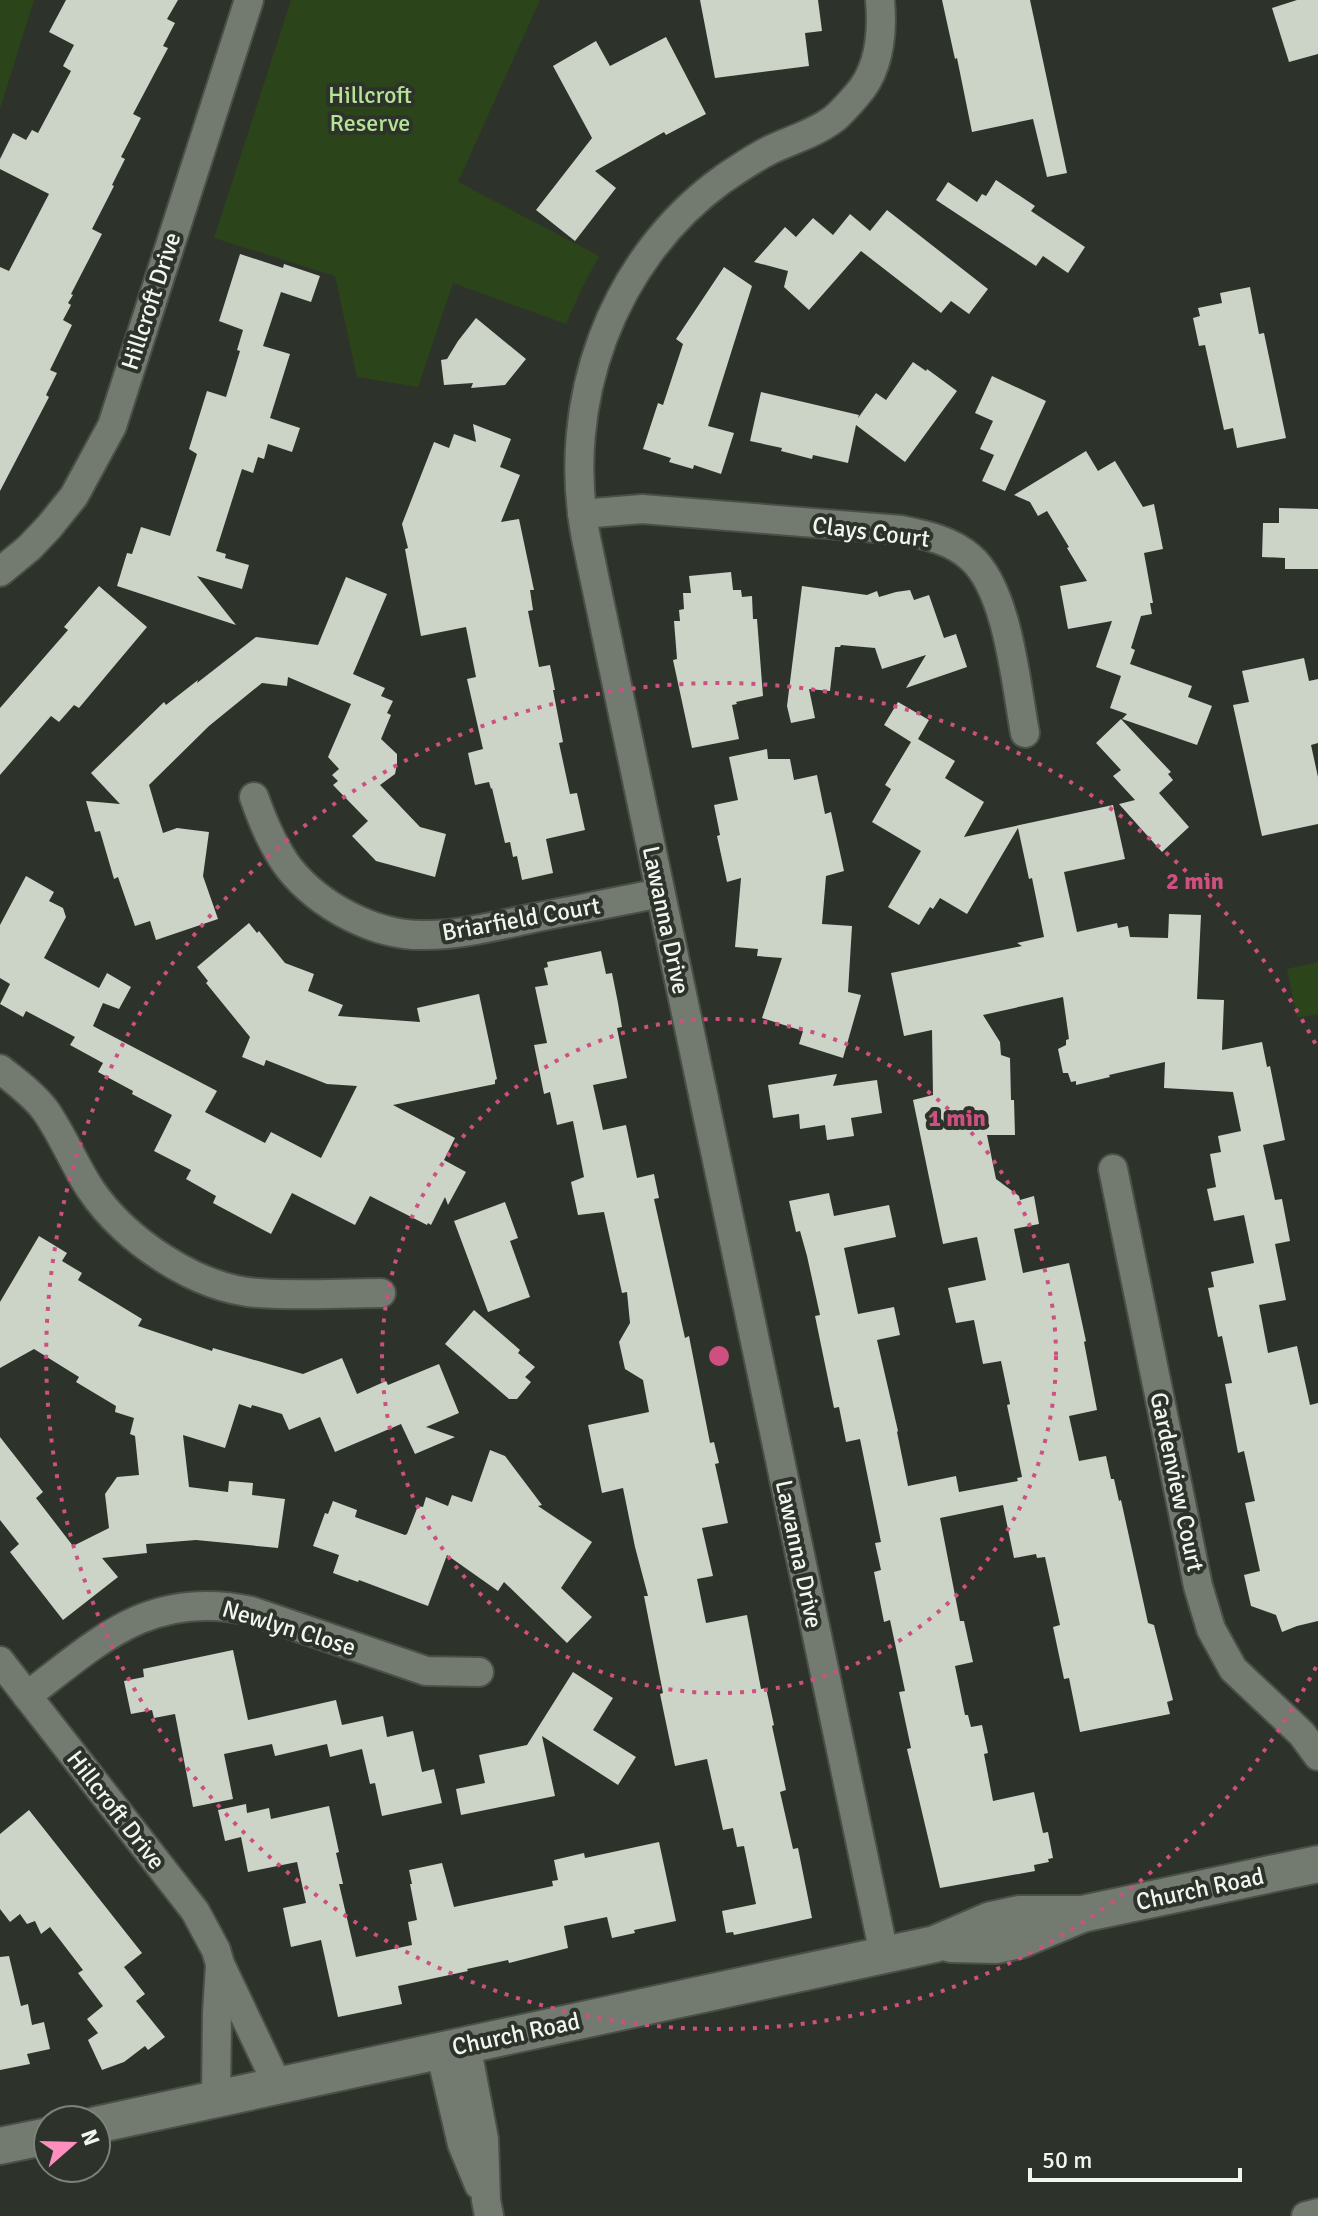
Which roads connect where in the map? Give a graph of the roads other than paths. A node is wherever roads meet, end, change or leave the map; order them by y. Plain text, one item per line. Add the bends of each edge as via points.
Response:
1 (249, 0) edge
2 (880, 0) edge
3 (582, 514) junction
4 (0, 572) edge
5 (1025, 733) dead end
6 (254, 797) dead end
7 (660, 893) junction
8 (0, 1069) edge
9 (1113, 1169) dead end
10 (381, 1293) dead end
11 (0, 1661) edge
12 (479, 1672) dead end
13 (27, 1696) junction
14 (1318, 1756) edge
15 (1318, 1864) edge
16 (884, 1954) junction
17 (220, 1964) junction
18 (453, 2047) junction
19 (278, 2086) junction
20 (216, 2100) junction
21 (112, 2122) edge
22 (32, 2139) edge
23 (0, 2146) edge
24 (487, 2208) edge
25 (1318, 2213) edge
26 (1306, 2216) edge

1 - 4 street, Hillcroft Drive via 112,426 74,496 29,548
2 - 3 street, Lawanna Drive via 878,55 858,94 834,119 757,157 698,199 675,221 625,290 599,346 584,407 578,467
3 - 5 street, Clays Court via 642,509 936,537 970,556 989,578 1000,606
3 - 7 street, Lawanna Drive
6 - 7 street, Briarfield Court via 289,868 329,903 380,929 425,936 463,932
7 - 16 street, Lawanna Drive
8 - 10 street via 45,1110 105,1209 166,1260 210,1281 256,1293
9 - 14 street, Gardenview Court via 1211,1629 1233,1669
11 - 13 street, Hillcroft Drive
12 - 13 street, Newlyn Close via 426,1671 251,1611 194,1605 125,1624
13 - 17 street, Hillcroft Drive via 195,1911
15 - 16 street, Church Road via 1082,1914 997,1945 935,1944
16 - 18 street, Church Road
17 - 19 street, Hillcroft Drive
17 - 20 street, Hillcroft Drive
18 - 19 street, Church Road
18 - 24 street via 484,2139
19 - 20 street, Church Road
20 - 21 street, Church Road
22 - 23 street
25 - 26 street

